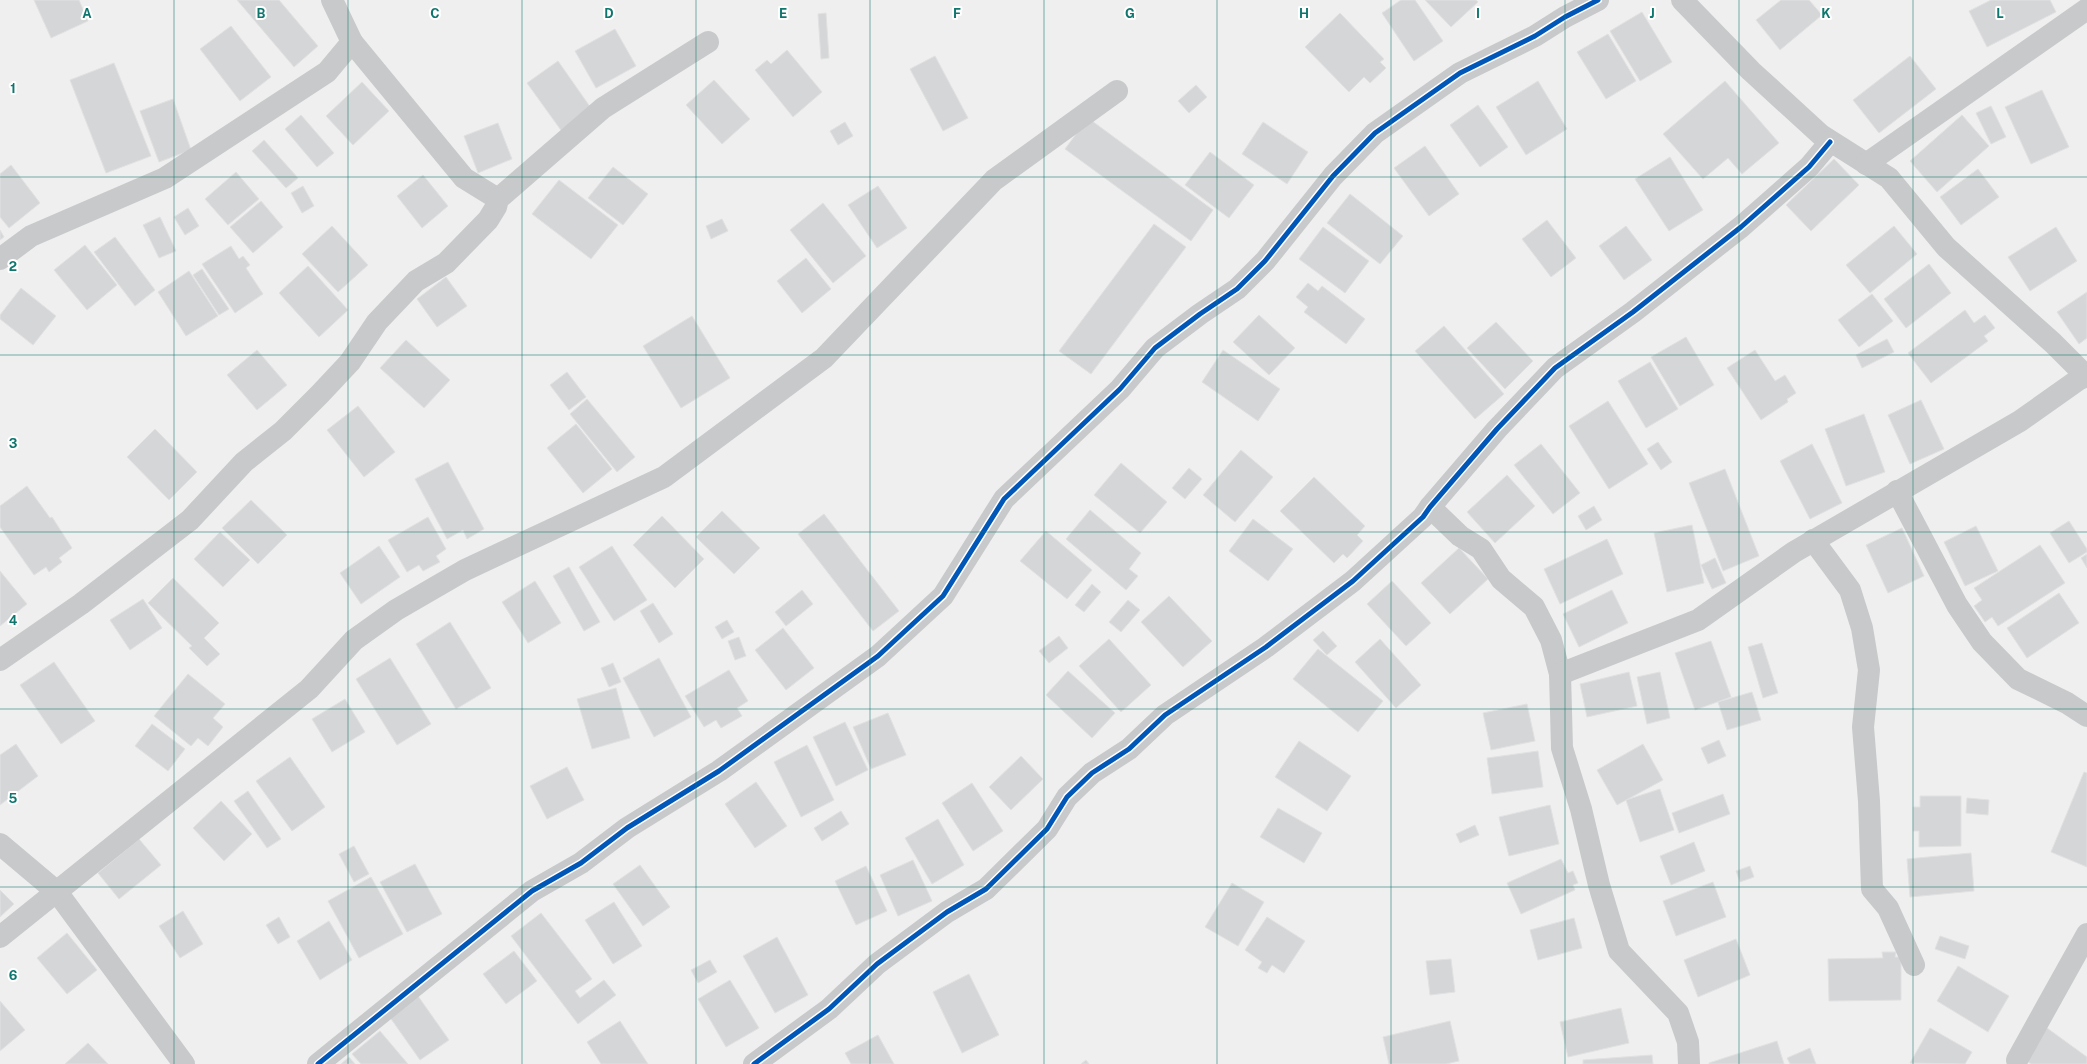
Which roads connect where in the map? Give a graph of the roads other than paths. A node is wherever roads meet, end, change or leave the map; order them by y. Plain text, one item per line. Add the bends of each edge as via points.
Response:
1 (332, 0) edge
2 (1598, 0) edge
3 (1682, 0) edge
4 (2082, 0) edge
5 (2087, 8) edge
6 (352, 42) junction
7 (708, 42) dead end
8 (1116, 90) dead end
9 (1830, 142) junction
10 (1866, 164) junction
11 (498, 199) junction
12 (0, 259) edge
13 (2086, 377) edge
14 (1897, 491) junction
15 (1430, 507) junction
16 (1813, 540) junction
17 (0, 660) edge
18 (1560, 674) junction
19 (2087, 716) edge
20 (0, 844) edge
21 (57, 892) junction
22 (2087, 934) edge
23 (0, 937) edge
24 (1914, 965) dead end
25 (2017, 1060) dead end
26 (184, 1064) edge
27 (318, 1064) edge
28 (754, 1064) edge
29 (1689, 1064) edge

1 - 6 street
2 - 27 street via 1535,36 1460,73 1375,133 1333,176 1265,261 1237,289 1154,348 1120,389 1004,499 943,596 878,656 719,771 626,828 581,863 532,891
3 - 9 street via 1751,71
4 - 5 street
5 - 10 street
6 - 11 street via 464,178
6 - 12 street via 327,72 165,178 31,236
7 - 11 street via 603,108
8 - 21 street via 994,180 824,358 664,477 466,570 396,610 354,640 309,689
9 - 10 street
9 - 15 street via 1809,166 1741,227 1633,312 1555,368 1497,429
10 - 13 street via 1889,178 1946,247 2053,343
11 - 17 street via 488,220 446,263 416,282 377,322 350,362 320,394 283,431 244,462 190,520 80,604
13 - 14 street via 2020,421
14 - 16 street
14 - 19 street via 1957,605 1982,642 2018,679 2067,703
15 - 18 street via 1460,536 1481,549 1501,579 1534,607 1550,640
15 - 28 street via 1424,517 1353,581 1266,647 1165,715 1129,749 1092,773 1067,797 1047,829 986,889 947,912 884,959 829,1009
16 - 18 street via 1698,620
16 - 24 street via 1850,590 1862,628 1869,670 1863,727 1872,890 1888,908
18 - 29 street via 1562,748 1581,809 1618,951 1678,1013 1688,1042
20 - 21 street
21 - 23 street
21 - 26 street
22 - 25 street

